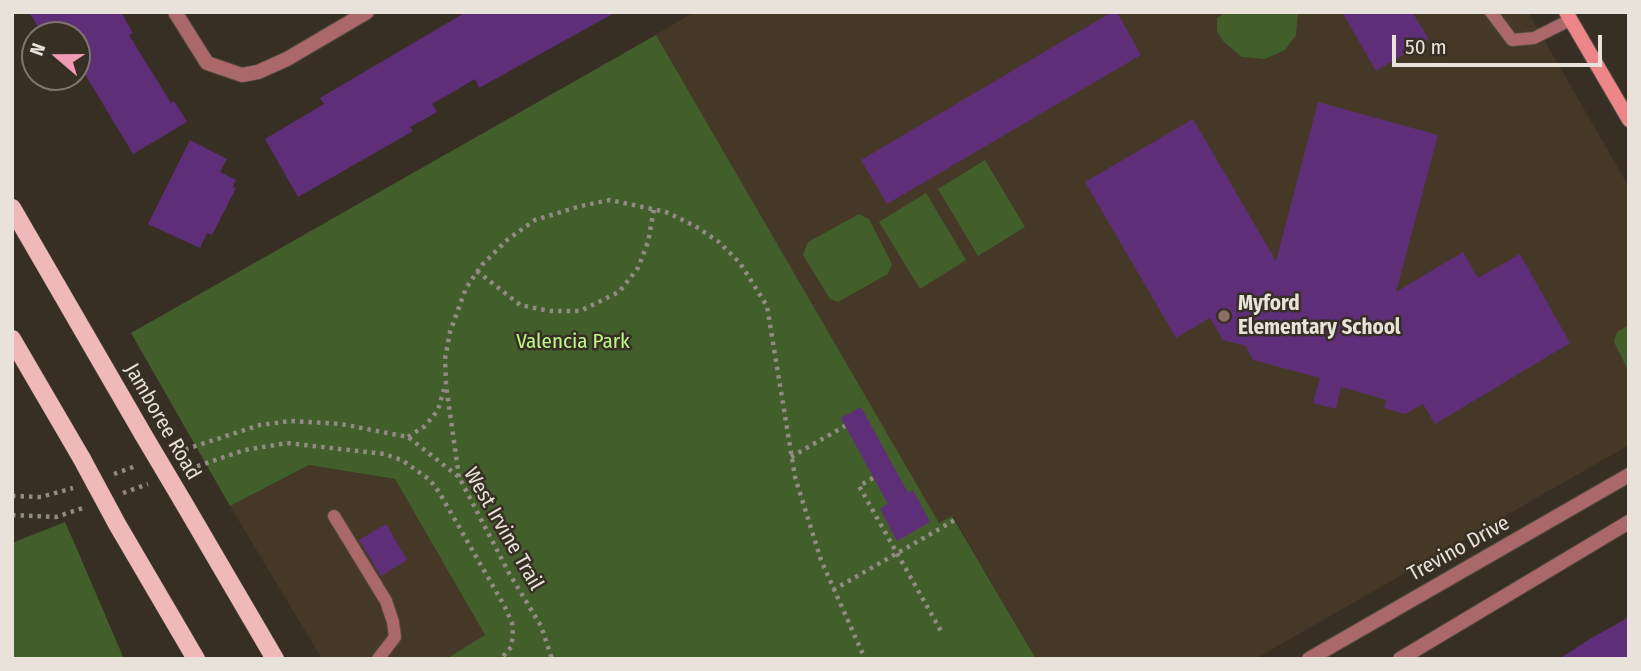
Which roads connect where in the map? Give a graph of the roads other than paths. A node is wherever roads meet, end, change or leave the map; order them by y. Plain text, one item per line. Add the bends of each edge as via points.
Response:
1 (175, 12) edge
2 (367, 12) edge
3 (1491, 12) edge
4 (1568, 16) edge
5 (1629, 120) edge
6 (12, 208) edge
7 (12, 339) edge
8 (1629, 475) edge
9 (334, 516) dead end
10 (1629, 522) edge
11 (196, 659) edge
12 (275, 659) edge
13 (378, 659) edge
14 (1309, 659) edge
15 (1400, 659) edge

1 - 2 street via 200,55 218,68 242,75 258,72
3 - 4 lane via 1512,40 1534,37
4 - 5 street
6 - 12 main road, Jamboree Road, bridge
7 - 11 main road, bridge
8 - 14 street, Trevino Drive
9 - 13 lane via 386,601 393,622 395,637
10 - 15 street

